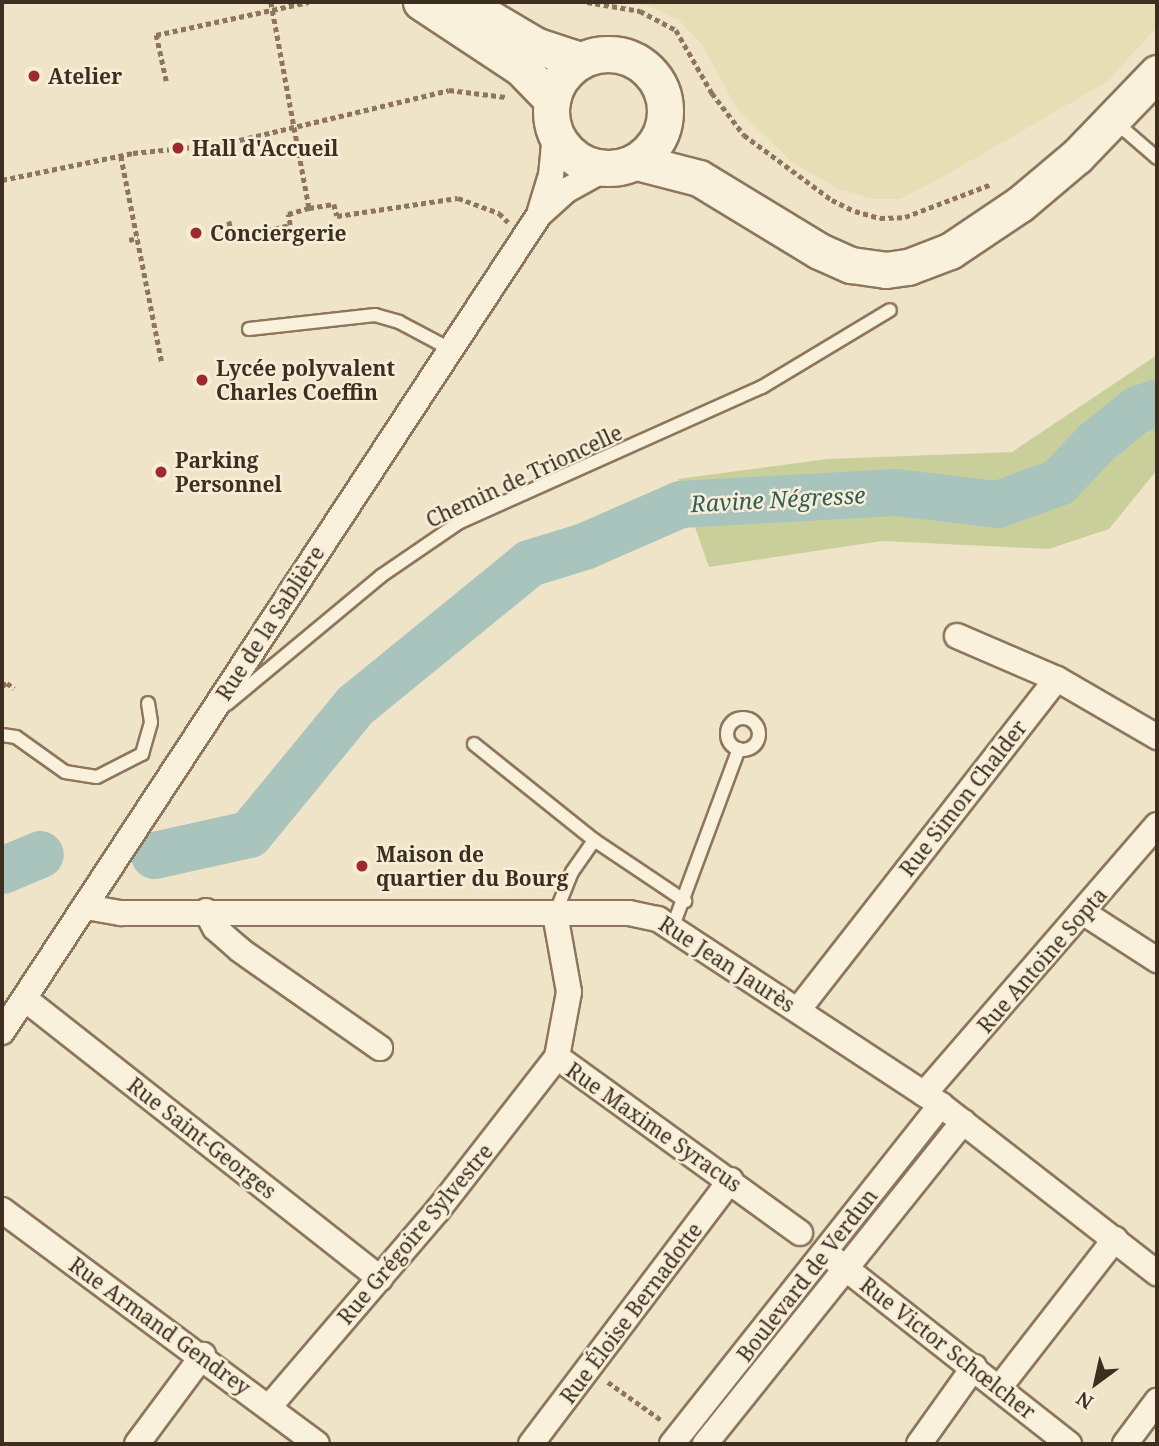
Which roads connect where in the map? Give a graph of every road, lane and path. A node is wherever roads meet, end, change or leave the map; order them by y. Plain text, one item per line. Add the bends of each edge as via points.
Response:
1 (271, 2) edge
2 (308, 2) edge
3 (421, 2) edge
4 (463, 2) edge
5 (587, 2) edge
6 (272, 9) junction
7 (580, 61) junction
8 (1157, 73) edge
9 (166, 81) dead end
10 (552, 100) junction
11 (666, 110) junction
12 (1113, 120) junction
13 (296, 127) junction
14 (555, 134) junction
15 (121, 156) junction
16 (1157, 158) edge
17 (621, 165) junction
18 (2, 180) edge
19 (999, 181) dead end
20 (721, 189) junction
21 (309, 208) junction
22 (539, 215) junction
23 (229, 221) dead end
24 (138, 238) junction
25 (523, 238) junction
26 (129, 240) dead end
27 (890, 310) dead end
28 (249, 329) dead end
29 (450, 349) junction
30 (162, 363) dead end
31 (957, 636) dead end
32 (1056, 679) junction
33 (2, 686) edge
34 (14, 688) dead end
35 (148, 703) dead end
36 (204, 724) junction
37 (2, 735) edge
38 (1157, 737) edge
39 (474, 744) dead end
40 (739, 749) dead end
41 (1157, 825) edge
42 (594, 840) junction
43 (685, 901) junction
44 (86, 907) junction
45 (206, 911) junction
46 (1084, 913) junction
47 (555, 914) junction
48 (673, 926) junction
49 (1157, 960) edge
50 (25, 999) junction
51 (798, 1010) junction
52 (2, 1032) edge
53 (380, 1048) dead end
54 (557, 1057) junction
55 (932, 1099) junction
56 (963, 1122) junction
57 (731, 1180) junction
58 (2, 1210) edge
59 (800, 1233) dead end
60 (1115, 1239) junction
61 (826, 1253) junction
62 (846, 1268) junction
63 (1157, 1273) edge
64 (380, 1278) junction
65 (203, 1355) junction
66 (974, 1367) junction
67 (591, 1369) junction
68 (999, 1388) junction
69 (1157, 1401) edge
70 (269, 1407) junction
71 (682, 1441) edge
72 (137, 1444) edge
73 (317, 1444) edge
74 (531, 1444) edge
75 (705, 1444) edge
76 (919, 1444) edge
77 (1069, 1444) edge
78 (1125, 1444) edge

1 - 6 path
2 - 6 path
3 - 10 main road via 521,68
4 - 7 main road via 537,46
5 - 19 path via 640,11 676,30 712,93 744,135 832,200 855,211 880,218 905,217 929,212
6 - 9 path via 156,35
6 - 13 path
7 - 10 main road via 561,77
7 - 11 main road via 603,54 626,56 646,68 660,87
8 - 12 main road
10 - 13 path via 449,90
10 - 14 main road
11 - 17 main road via 663,130 653,148
11 - 20 main road via 685,146
12 - 16 lane
12 - 20 main road via 1020,204 950,251 908,267 867,270 836,259
13 - 15 path via 223,144
13 - 21 path
14 - 17 main road via 567,151 585,164
14 - 22 street, Rue de la Sablière via 551,176
15 - 18 path
15 - 24 path
17 - 20 main road via 674,168
17 - 22 street, Rue de la Sablière via 567,190
21 - 23 path via 288,214 289,225 233,238
21 - 25 path via 334,204 337,216 458,198 499,213
22 - 25 street, Rue de la Sablière
24 - 26 path
24 - 30 path
25 - 29 street, Rue de la Sablière
27 - 36 lane, Chemin de Trioncelle via 762,387 460,522 429,541
28 - 29 lane via 375,315 399,322
29 - 36 street, Rue de la Sablière
31 - 32 street
32 - 38 street
32 - 51 street, Rue Simon Chalder
33 - 34 path via 7,683
35 - 37 lane via 151,722 142,754 97,777 65,772 16,737
36 - 44 street, Rue de la Sablière
39 - 42 lane
40 - 43 lane
41 - 46 street, Rue Antoine Sopta
42 - 43 lane
42 - 47 lane via 572,872
43 - 48 lane
44 - 45 street, Rue Jean Jaurès via 121,913
44 - 50 street, Rue de la Sablière
45 - 47 street, Rue Jean Jaurès
45 - 53 street via 215,928 240,950
46 - 49 street
46 - 55 street, Rue Antoine Sopta
47 - 48 street, Rue Jean Jaurès via 645,914
47 - 54 street, Rue Maxime Syracus via 569,992
48 - 51 street, Rue Jean Jaurès
50 - 52 street, Rue de la Sablière
50 - 64 street, Rue Saint-Georges
51 - 55 street, Rue Jean Jaurès
54 - 57 street, Rue Maxime Syracus
54 - 64 street, Rue Grégoire Sylvestre
55 - 56 street, Rue Jean Jaurès
55 - 61 street, Boulevard de Verdun
56 - 60 street, Rue Jean Jaurès
56 - 62 street, Boulevard de Verdun
57 - 59 street, Rue Maxime Syracus
57 - 67 street, Rue Éloise Bernadotte
58 - 65 street, Rue Armand Gendrey
60 - 63 street, Rue Jean Jaurès
60 - 68 street
61 - 62 street, Rue Victor Schœlcher
61 - 71 street, Boulevard de Verdun
62 - 66 street, Rue Victor Schœlcher
62 - 75 street, Boulevard de Verdun
64 - 70 street, Rue Grégoire Sylvestre
65 - 70 street, Rue Armand Gendrey
65 - 72 street
66 - 68 street, Rue Victor Schœlcher
66 - 76 street
67 - 71 path
67 - 74 street, Rue Éloise Bernadotte
68 - 77 street, Rue Victor Schœlcher
69 - 78 street
70 - 73 street, Rue Armand Gendrey

